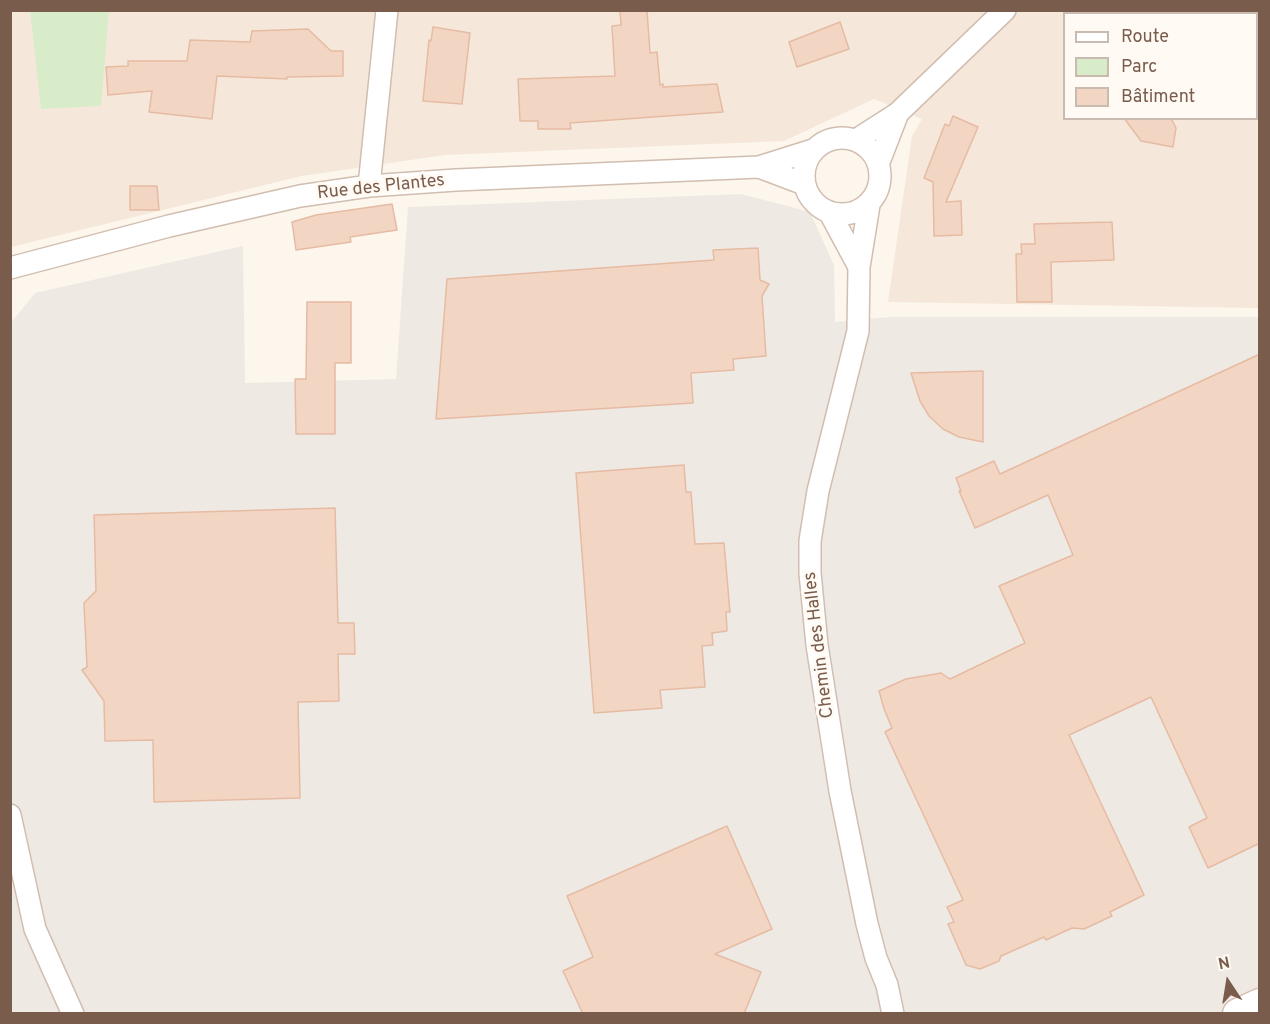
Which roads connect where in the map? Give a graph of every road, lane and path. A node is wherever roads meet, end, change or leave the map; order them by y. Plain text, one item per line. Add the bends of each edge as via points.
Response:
1 (387, 10) edge
2 (1005, 10) edge
3 (898, 113) junction
4 (856, 140) junction
5 (813, 150) junction
6 (879, 162) junction
7 (759, 167) junction
8 (804, 184) junction
9 (369, 186) junction
10 (869, 205) junction
11 (830, 213) junction
12 (859, 267) junction
13 (10, 268) edge
14 (10, 815) edge
15 (887, 985) junction
16 (1260, 1004) edge
17 (73, 1014) edge
18 (893, 1014) edge
19 (909, 1014) edge
20 (1238, 1014) edge

1 - 9 street
2 - 3 street
3 - 4 street
3 - 6 street
4 - 5 street via 841,137
4 - 6 street via 870,149
5 - 7 street, Rue des Plantes
5 - 8 street via 805,166
6 - 10 street via 878,192
7 - 8 street, Rue des Plantes
7 - 9 street, Rue des Plantes
8 - 11 street via 809,197
9 - 13 street, Rue des Plantes via 300,196 180,223
10 - 11 street via 844,215
10 - 12 street, Chemin des Halles
11 - 12 street, Chemin des Halles
12 - 15 street, Chemin des Halles via 858,331 818,491 810,541 810,573 840,791 867,924
14 - 17 street via 35,929
15 - 18 street, Chemin des Halles
15 - 19 street, Chemin des Halles
16 - 20 main road

